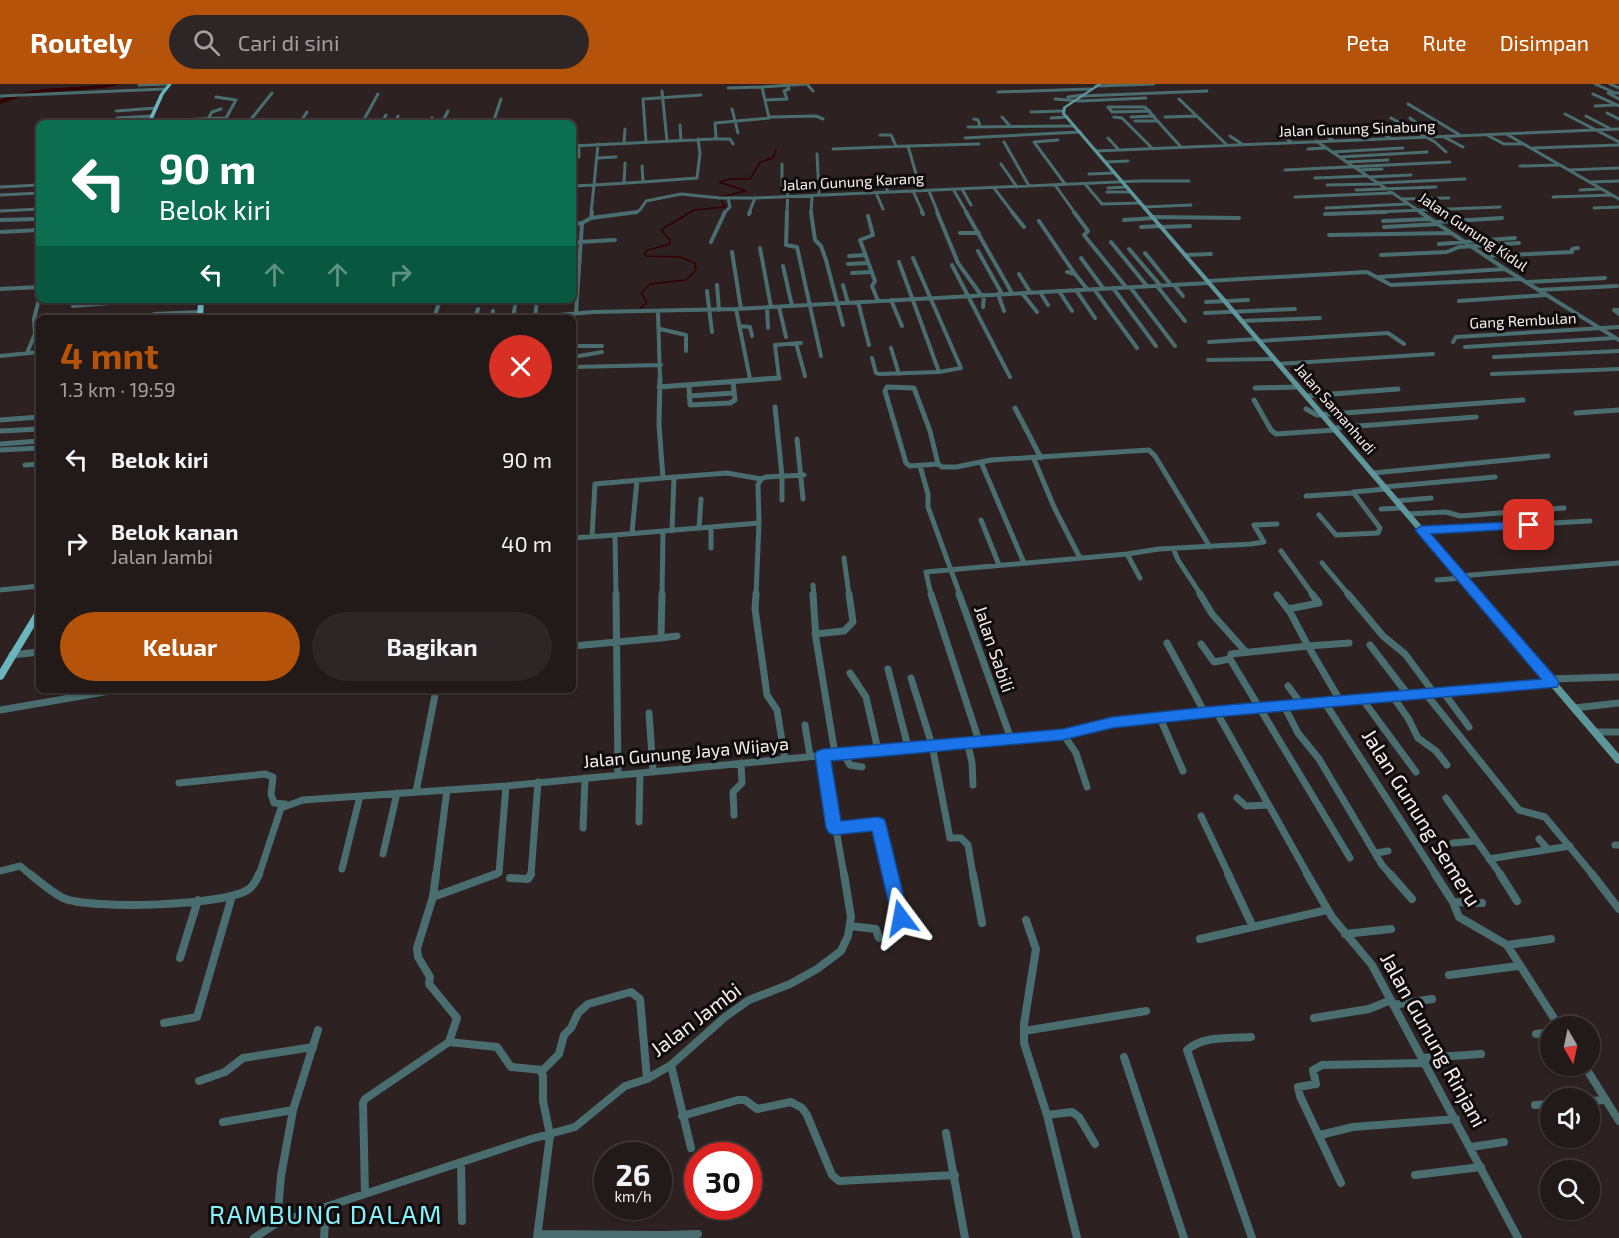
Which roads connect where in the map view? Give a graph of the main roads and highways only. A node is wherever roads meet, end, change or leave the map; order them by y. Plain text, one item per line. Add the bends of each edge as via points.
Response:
1 (168, 86) edge
2 (150, 120) edge
3 (36, 617) edge
4 (0, 677) edge

1 - 2 main road
3 - 4 main road

